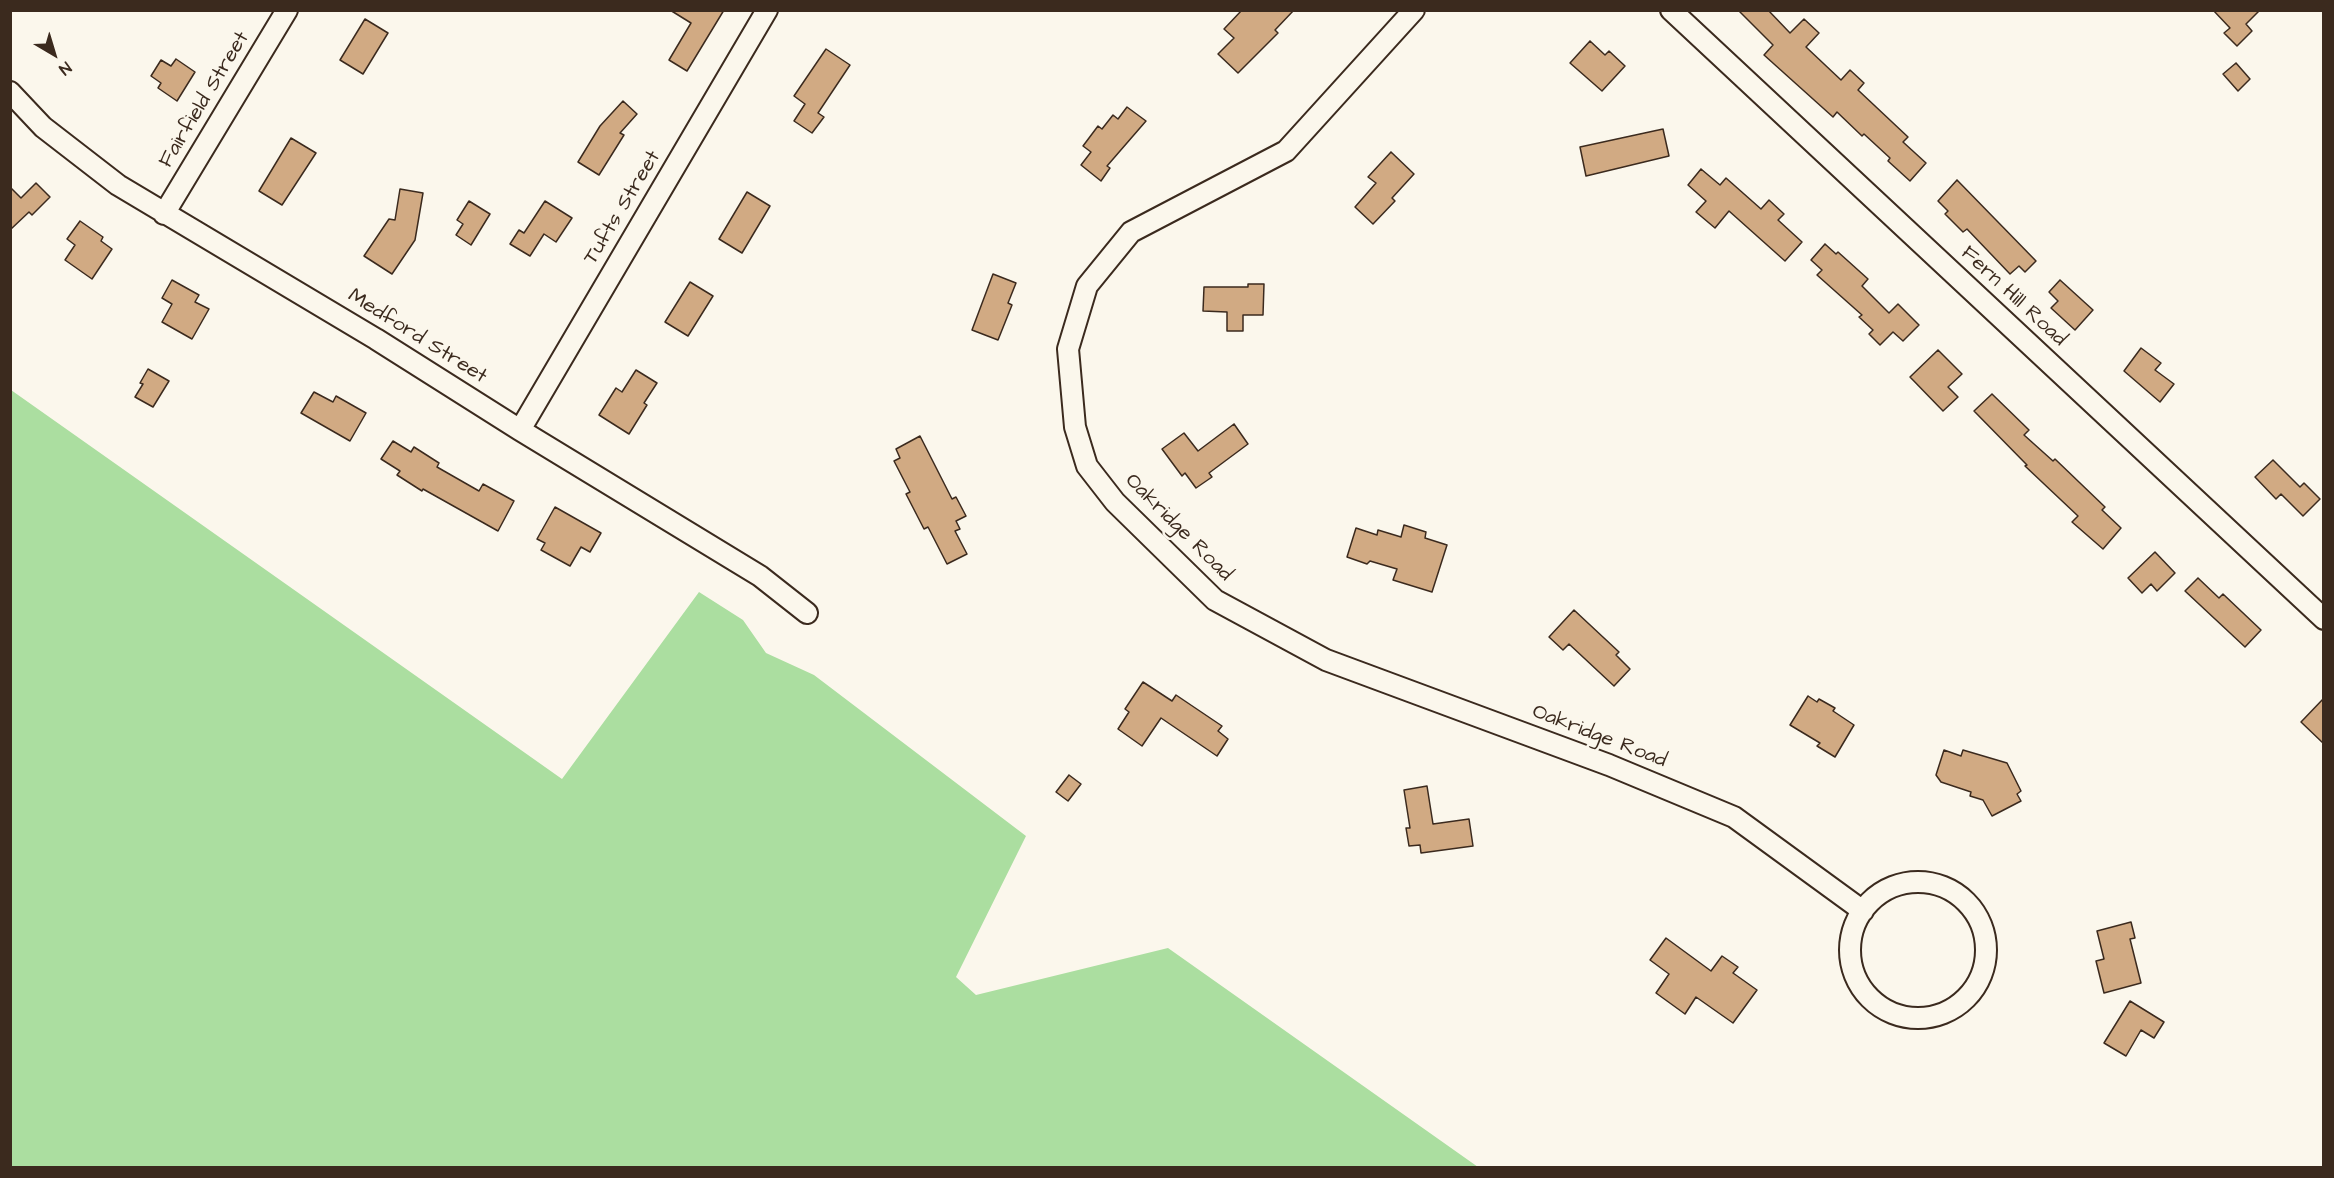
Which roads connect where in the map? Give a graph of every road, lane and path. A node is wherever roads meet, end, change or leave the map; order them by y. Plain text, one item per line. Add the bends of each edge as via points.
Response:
1 (287, 10) edge
2 (768, 10) edge
3 (1413, 10) edge
4 (1671, 10) edge
5 (10, 92) edge
6 (164, 214) junction
7 (520, 430) junction
8 (807, 613) dead end
9 (2324, 618) edge
10 (1863, 911) junction

1 - 6 street, Fairfield Street
2 - 7 street, Tufts Street
3 - 10 street, Oakridge Road via 1286,152 1131,232 1087,286 1068,349 1075,427 1087,466 1115,502 1215,600 1326,660 1609,765 1734,817
4 - 9 street, Fern Hill Road
5 - 6 street, Medford Street via 43,127 118,185
6 - 7 street, Medford Street via 376,339
7 - 8 street, Medford Street via 760,576
10 - 10 street via 1853,932 1850,956 1860,985 1875,1003 1896,1015 1927,1018 1954,1008 1973,990 1984,966 1984,935 1975,913 1959,896 1939,885 1908,883 1879,894

